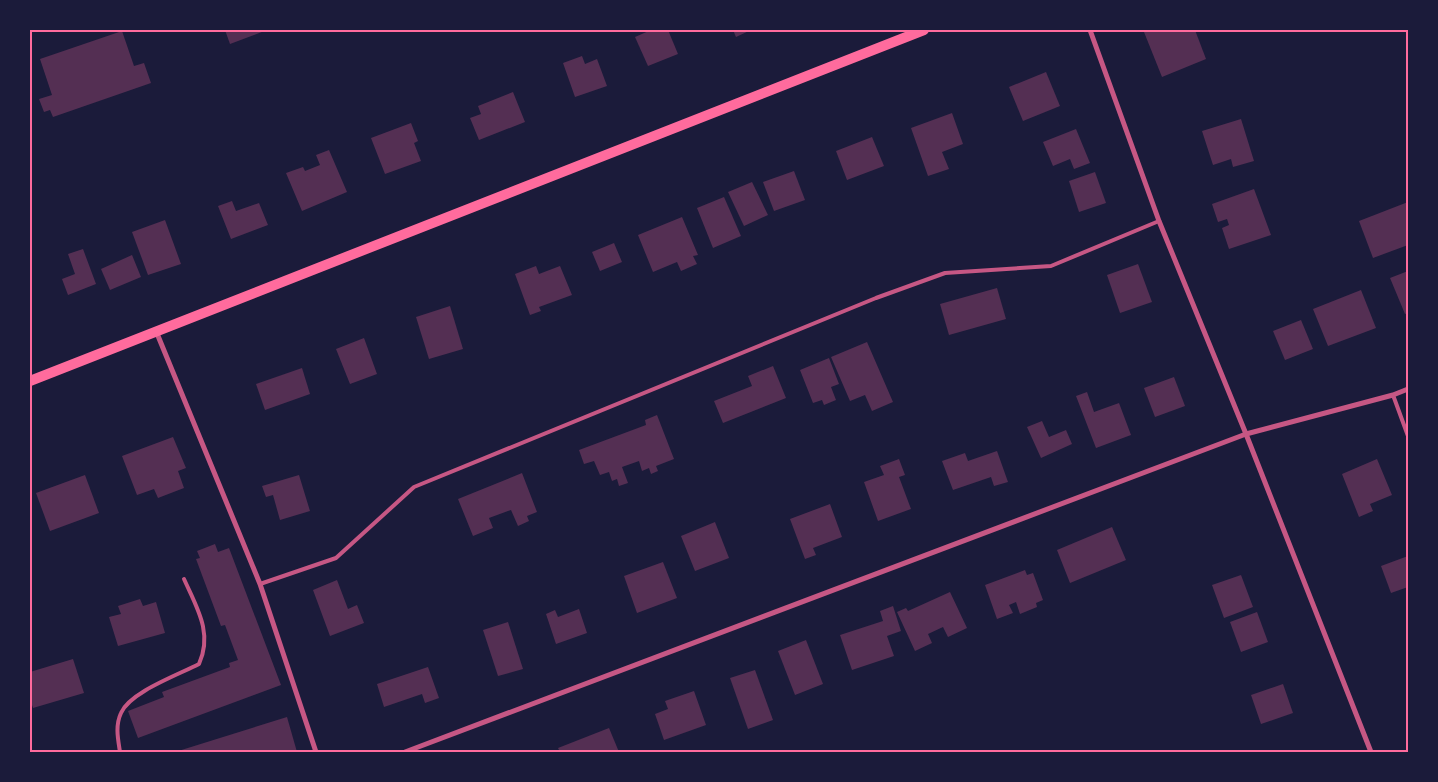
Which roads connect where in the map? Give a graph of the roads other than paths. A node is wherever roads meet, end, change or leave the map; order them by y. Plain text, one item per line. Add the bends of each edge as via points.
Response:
1 (924, 30) edge
2 (1090, 30) edge
3 (1159, 221) junction
4 (156, 331) junction
5 (30, 381) edge
6 (1408, 389) edge
7 (1393, 395) junction
8 (1246, 434) junction
9 (1408, 436) edge
10 (184, 579) dead end
11 (260, 584) junction
12 (120, 752) edge
13 (316, 752) edge
14 (405, 752) edge
15 (1371, 752) edge

1 - 4 main road
2 - 3 street
3 - 8 street
3 - 11 lane via 1051,266 945,273 876,298 414,487 336,558
4 - 5 main road
4 - 11 street
6 - 7 street
7 - 8 street
7 - 9 lane
8 - 14 street
8 - 15 street
10 - 12 lane via 206,637 204,654 199,664 128,701 120,714 117,731
11 - 13 street

